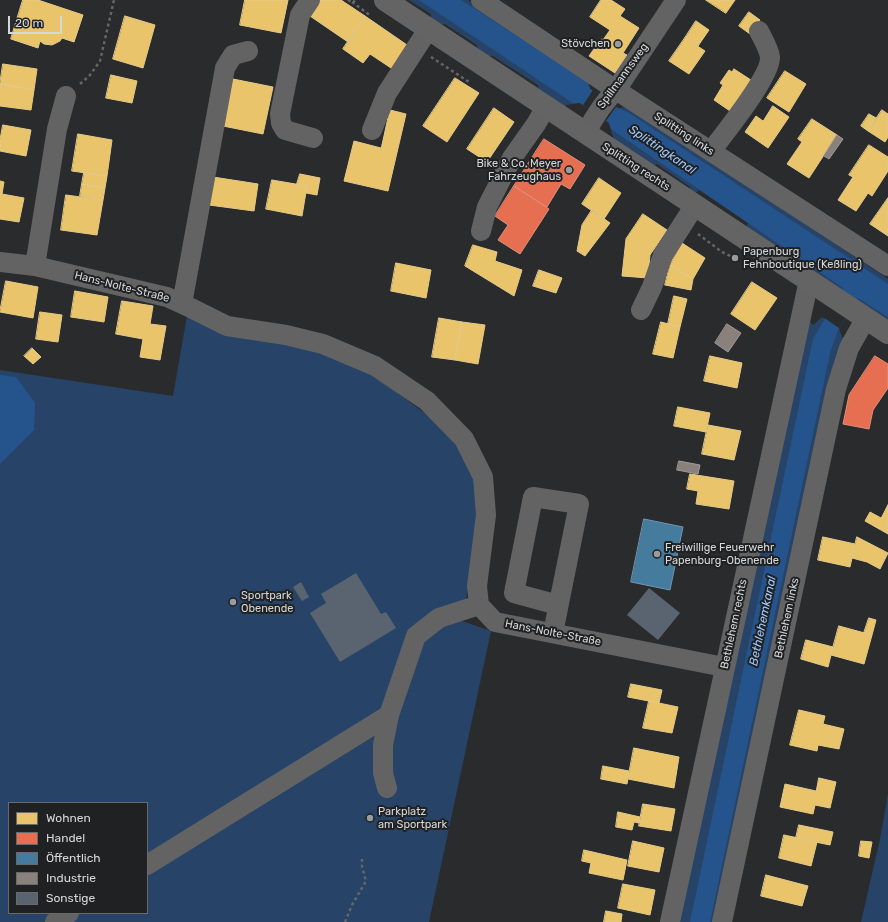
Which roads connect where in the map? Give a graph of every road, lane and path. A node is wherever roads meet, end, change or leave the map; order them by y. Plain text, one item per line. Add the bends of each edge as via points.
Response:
1 (114, 0) edge
2 (310, 0) edge
3 (348, 0) edge
4 (355, 0) edge
5 (385, 0) edge
6 (481, 0) edge
7 (676, 0) edge
8 (429, 28) junction
9 (759, 31) dead end
10 (248, 51) dead end
11 (66, 96) joint
12 (606, 101) junction
13 (546, 107) junction
14 (372, 130) dead end
15 (586, 133) junction
16 (313, 138) dead end
17 (711, 151) junction
18 (695, 205) junction
19 (481, 231) dead end
20 (0, 262) edge
21 (34, 266) junction
22 (888, 266) edge
23 (809, 280) junction
24 (182, 304) junction
25 (641, 310) dead end
26 (858, 313) junction
27 (888, 333) edge
28 (479, 605) junction
29 (558, 605) junction
30 (553, 633) junction
31 (724, 667) junction
32 (389, 715) junction
33 (387, 788) dead end
34 (362, 859) dead end
35 (148, 864) edge
36 (67, 914) edge
37 (55, 922) edge
38 (345, 922) edge
39 (670, 922) edge
40 (722, 922) edge

1 - 11 path via 100,61 90,75
2 - 16 street via 300,16 280,114 284,130
3 - 4 path via 353,3
5 - 8 main road, Splitting rechts
6 - 12 street, Splitting links
7 - 12 street, Spillmannsweg
8 - 13 main road, Splitting rechts
8 - 14 street via 387,93
9 - 17 street via 770,57 768,68 742,111
10 - 24 street via 233,55 226,68
11 - 21 street via 57,129
12 - 15 street, Spillmannsweg
12 - 17 street, Splitting links
13 - 15 main road, Splitting rechts
13 - 19 street via 512,158 487,207
15 - 18 main road, Splitting rechts
17 - 22 street, Splitting links
18 - 23 main road, Splitting rechts
18 - 25 street via 663,255
20 - 21 street, Hans-Nolte-Straße
21 - 24 street, Hans-Nolte-Straße via 167,298
23 - 26 main road, Splitting rechts
23 - 31 street, Bethlehem rechts
24 - 28 street, Hans-Nolte-Straße via 227,326 286,335 323,344 375,366 432,406 464,439 484,477 486,515 477,586
26 - 27 main road, Splitting rechts
26 - 40 street, Bethlehem links via 850,348 836,389
28 - 30 street, Hans-Nolte-Straße via 495,622
28 - 32 street via 439,618 416,636
29 - 29 street via 579,504 533,496 514,593
29 - 30 street
30 - 31 street, Hans-Nolte-Straße
31 - 39 street, Bethlehem rechts
32 - 33 street via 383,745 383,773
32 - 35 street
34 - 38 path via 366,881
36 - 37 street

